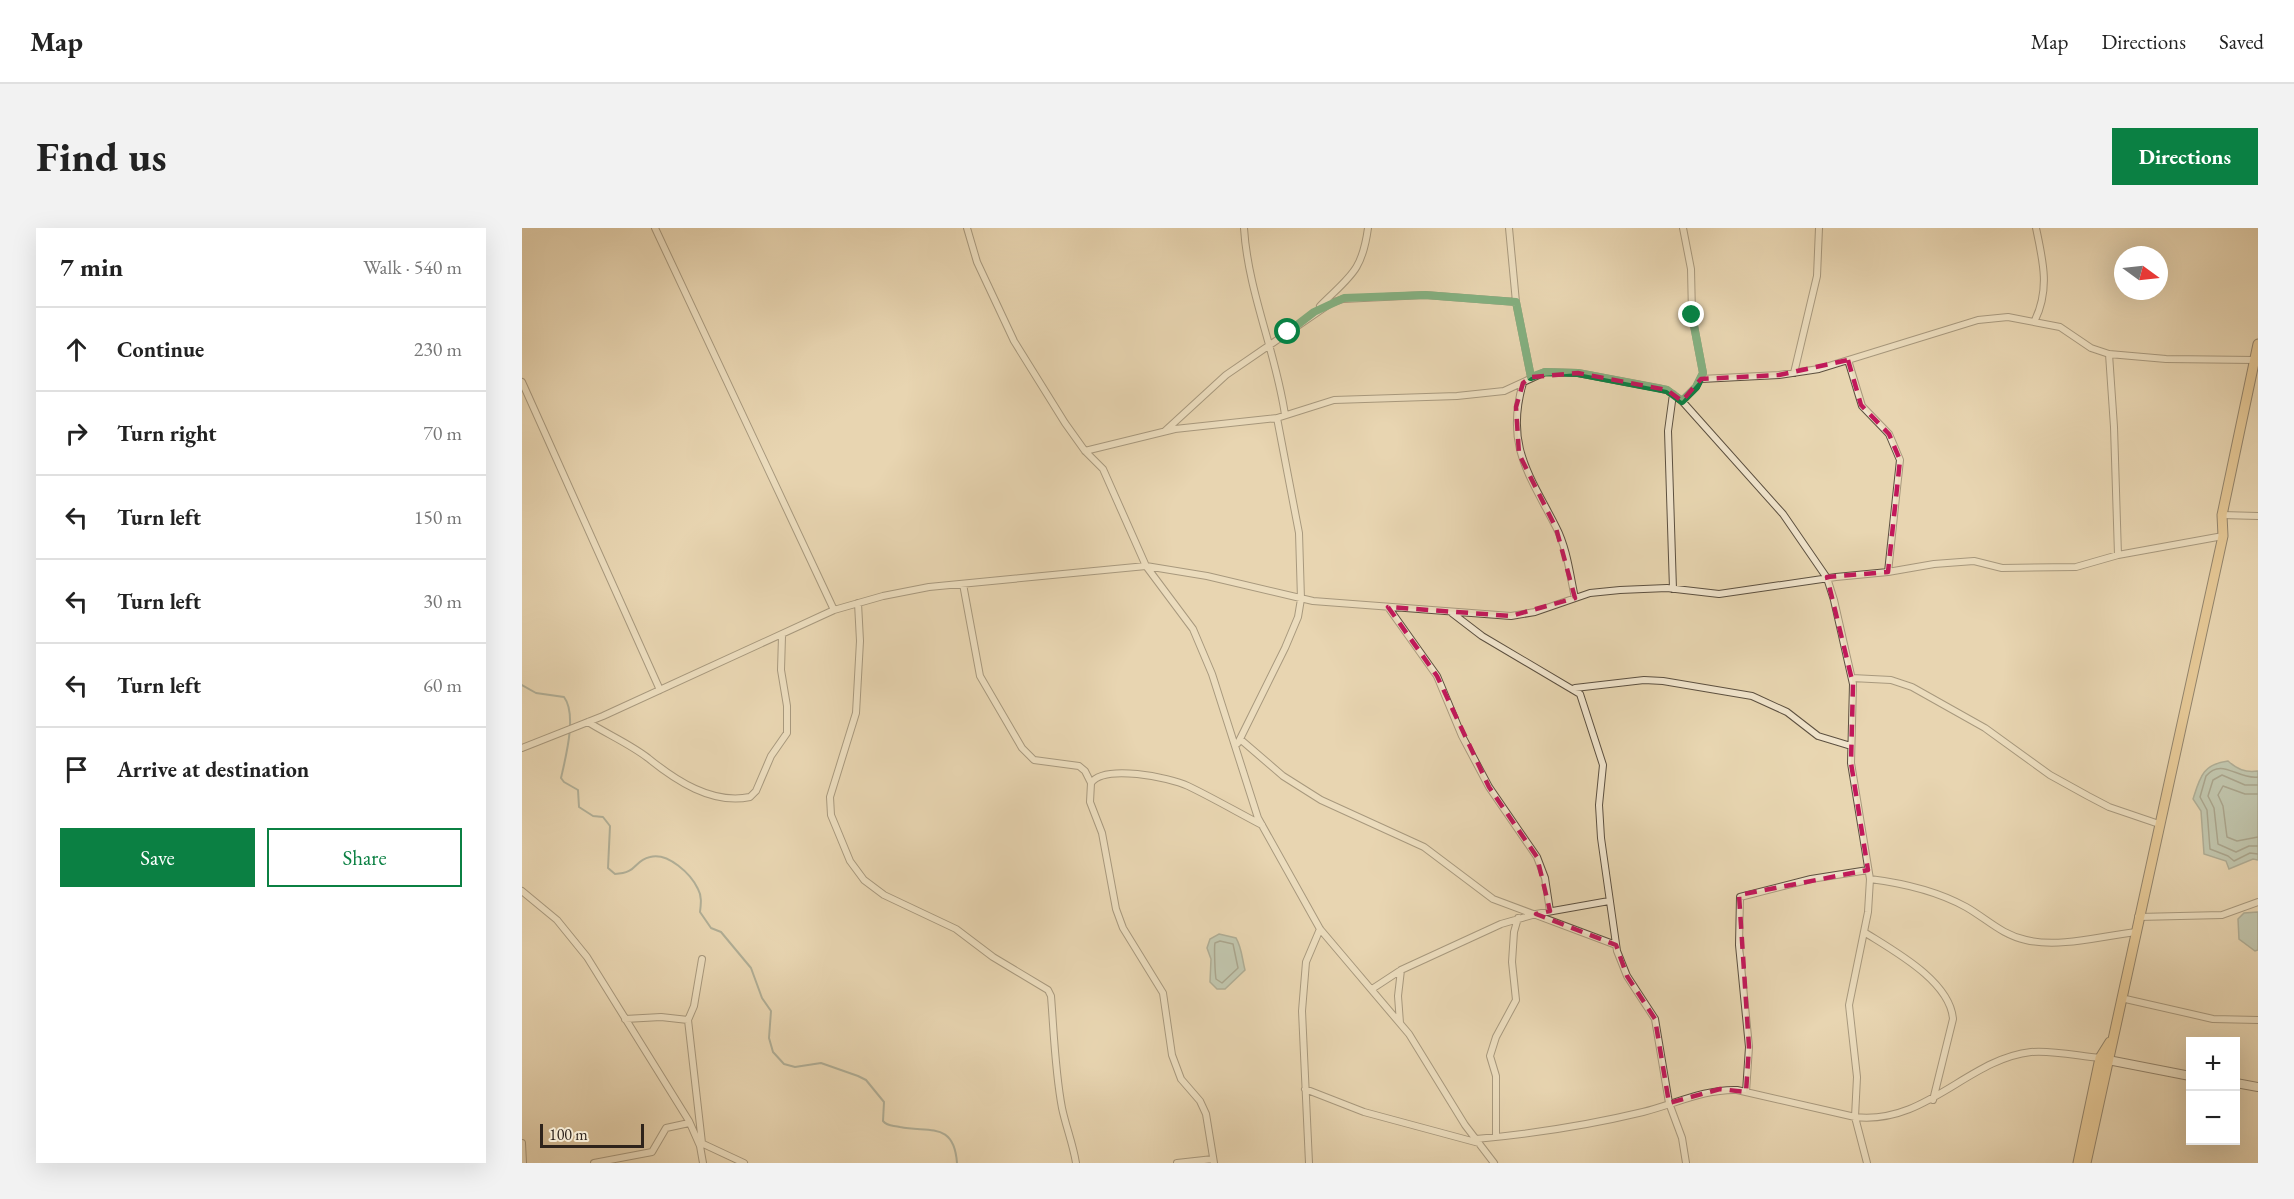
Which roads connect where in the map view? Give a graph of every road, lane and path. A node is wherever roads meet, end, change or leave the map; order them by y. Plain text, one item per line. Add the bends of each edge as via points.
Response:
1 (655, 228) edge
2 (967, 228) edge
3 (1244, 228) edge
4 (1368, 228) edge
5 (1509, 228) edge
6 (1683, 228) edge
7 (1819, 228) edge
8 (2036, 228) edge
9 (1516, 302) junction
10 (1314, 312) junction
11 (2035, 320) junction
12 (1269, 344) junction
13 (2258, 344) edge
14 (2109, 354) junction
15 (1848, 360) junction
16 (2255, 360) junction
17 (1794, 373) junction
18 (1531, 377) junction
19 (1701, 379) junction
20 (522, 382) edge
21 (1523, 383) junction
22 (1673, 394) junction
23 (1682, 401) junction
24 (1285, 415) junction
25 (1277, 418) junction
26 (1165, 432) junction
27 (1085, 451) junction
28 (2222, 515) junction
29 (2258, 516) edge
30 (2223, 536) junction
31 (2118, 555) junction
32 (1146, 566) junction
33 (1888, 572) junction
34 (1827, 578) junction
35 (963, 584) junction
36 (1673, 589) junction
37 (1575, 598) junction
38 (1301, 599) junction
39 (858, 603) junction
40 (1388, 607) junction
41 (834, 610) junction
42 (1452, 613) junction
43 (783, 636) junction
44 (1852, 678) junction
45 (1575, 688) junction
46 (660, 690) junction
47 (588, 722) junction
48 (1240, 740) junction
49 (1236, 746) junction
50 (1851, 746) junction
51 (522, 748) edge
52 (1091, 783) junction
53 (2159, 824) junction
54 (1262, 825) junction
55 (1868, 870) junction
56 (1870, 879) junction
57 (522, 891) edge
58 (1609, 901) junction
59 (2258, 902) edge
60 (1550, 911) junction
61 (1536, 914) junction
62 (2138, 917) junction
63 (1518, 918) junction
64 (1320, 929) junction
65 (2136, 932) junction
66 (1864, 933) junction
67 (1616, 945) junction
68 (702, 959) dead end
69 (1401, 970) junction
70 (1372, 989) junction
71 (2121, 998) junction
72 (626, 1019) junction
73 (688, 1020) junction
74 (2258, 1020) edge
75 (1400, 1023) junction
76 (2105, 1059) junction
77 (2186, 1075) edge
78 (2240, 1084) edge
79 (2258, 1086) edge
80 (1305, 1089) junction
81 (1746, 1092) junction
82 (1933, 1100) junction
83 (1669, 1103) junction
84 (1855, 1117) junction
85 (689, 1123) junction
86 (1496, 1137) junction
87 (1478, 1141) junction
88 (700, 1142) junction
89 (522, 1143) edge
90 (1214, 1161) edge
91 (523, 1163) edge
92 (594, 1163) edge
93 (703, 1163) edge
94 (744, 1163) edge
95 (1076, 1163) edge
96 (1177, 1163) edge
97 (1309, 1163) edge
98 (1494, 1163) edge
99 (1686, 1163) edge
100 (1868, 1163) edge
101 (2078, 1163) edge
102 (2086, 1163) edge

1 - 41 street
2 - 27 street via 977,262 1014,341
3 - 12 street
4 - 10 street via 1365,251 1357,269
5 - 9 street
6 - 19 street via 1691,270 1692,315 1703,366
7 - 17 street via 1816,276
8 - 11 street via 2045,289
9 - 10 street via 1425,295 1344,298
9 - 18 street
10 - 12 street
11 - 14 street via 2065,329 2091,348
11 - 15 street via 1978,320
12 - 24 street via 1277,365
12 - 26 street via 1226,375
13 - 16 main road
14 - 16 street
14 - 31 street
15 - 17 street
15 - 33 street via 1862,406 1889,434 1900,460
16 - 28 main road
17 - 19 street
18 - 21 street
18 - 22 street via 1545,372 1578,373
19 - 23 street
20 - 46 street
21 - 24 street via 1504,391 1457,396 1334,400
21 - 37 street via 1516,407 1519,454 1556,528
22 - 23 street
22 - 36 street via 1668,431
23 - 34 street via 1783,513
24 - 25 street
25 - 26 street
25 - 38 street via 1299,533
26 - 27 street
27 - 32 street via 1103,469
28 - 29 street
28 - 30 main road
30 - 31 street
30 - 53 main road
31 - 33 street via 2076,567 2002,568 1974,561
32 - 35 street
32 - 38 street via 1208,576
32 - 49 street via 1192,629
33 - 34 street
34 - 36 street via 1719,594
34 - 44 street
35 - 39 street
35 - 52 street via 980,676 1022,748 1034,760 1079,766
36 - 37 street via 1620,590
37 - 42 street via 1511,616
38 - 40 street
38 - 48 street via 1298,618
39 - 41 street
39 - 95 street via 856,713 830,797 837,833 864,880 884,895 956,929 1048,990 1063,1110
40 - 42 street
40 - 60 street via 1434,670 1489,787 1537,856
41 - 43 street
42 - 45 street via 1482,636
43 - 46 street
43 - 47 street via 781,670 787,733 750,797 717,796 689,786
44 - 50 street
44 - 53 street via 1891,680 1912,687 1985,728 2050,775 2109,807
45 - 50 street via 1644,680 1752,696 1787,712 1818,736
45 - 58 street via 1587,711 1603,765 1599,805
46 - 47 street
47 - 51 street
48 - 49 street
48 - 61 street via 1283,776 1321,800 1424,848 1502,904
49 - 54 street
50 - 55 street via 1855,799
52 - 54 street via 1101,774 1111,772 1163,778 1186,785
52 - 90 street via 1090,802 1101,833 1116,909 1123,928 1163,993 1172,1055 1180,1078 1206,1114
53 - 62 main road
54 - 64 street
55 - 56 street
55 - 81 street via 1740,897 1739,945 1749,1047
56 - 65 street via 1914,887 1952,901 1993,927 2026,940 2057,942
56 - 66 street
57 - 72 street via 557,920 587,957
58 - 60 street
58 - 67 street
59 - 62 street via 2222,915
60 - 61 street
61 - 63 street
61 - 67 street
62 - 65 main road
63 - 69 street
63 - 86 street via 1512,962 1516,1000 1490,1056 1496,1076
64 - 70 street
64 - 80 street via 1309,951 1303,982
65 - 71 main road
66 - 82 street via 1916,968 1953,1009
66 - 84 street via 1849,1005 1857,1077
67 - 83 street via 1627,976 1655,1018
68 - 73 street
69 - 70 street
69 - 75 street
70 - 75 street
71 - 74 street via 2213,1019
71 - 76 main road
72 - 73 street
72 - 85 street
73 - 88 street
75 - 87 street
76 - 77 street
76 - 82 street via 2030,1052 1985,1068
76 - 101 main road
76 - 102 main road
78 - 79 street
80 - 87 street via 1364,1112
80 - 97 street
81 - 83 street via 1720,1089
81 - 84 street
82 - 84 street via 1873,1118
83 - 86 street via 1616,1118
83 - 99 street
84 - 100 street
85 - 88 street
85 - 92 street via 666,1128 652,1152
86 - 87 street
87 - 98 street
88 - 93 street
88 - 94 street
89 - 91 street
90 - 96 street

